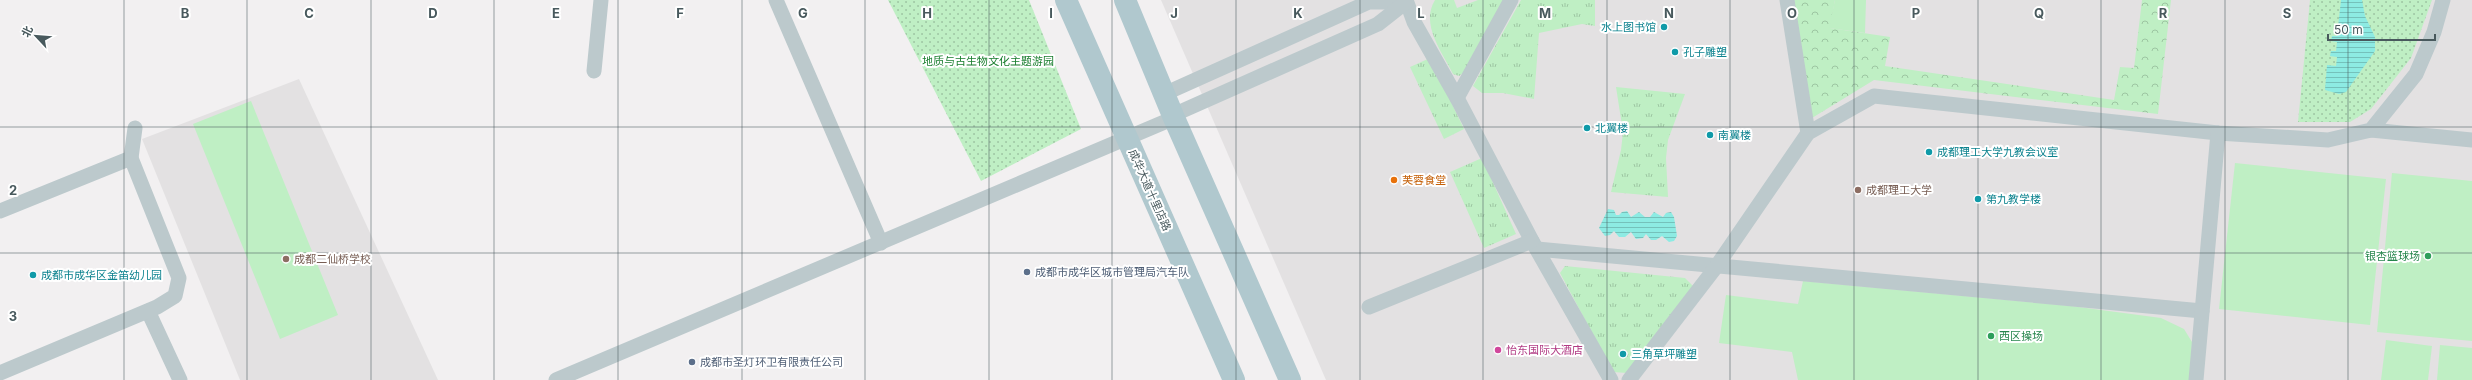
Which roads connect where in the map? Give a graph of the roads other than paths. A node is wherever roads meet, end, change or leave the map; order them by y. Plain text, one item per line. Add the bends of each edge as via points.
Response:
1 (601, 0) edge
2 (776, 0) edge
3 (1066, 0) edge
4 (1125, 0) edge
5 (1405, 0) edge
6 (1511, 0) edge
7 (1787, 0) edge
8 (2443, 0) edge
9 (594, 71) dead end
10 (1164, 94) junction
11 (1458, 98) junction
12 (1174, 116) junction
13 (135, 128) dead end
14 (2371, 130) junction
15 (1808, 133) junction
16 (2218, 133) junction
17 (1127, 139) junction
18 (2472, 140) edge
19 (131, 158) junction
20 (0, 211) edge
21 (881, 243) junction
22 (1534, 245) junction
23 (1716, 267) junction
24 (1369, 307) dead end
25 (2202, 311) junction
26 (148, 312) junction
27 (0, 373) edge
28 (180, 380) edge
29 (556, 380) edge
30 (1234, 380) edge
31 (1290, 380) edge
32 (1611, 380) edge
33 (1629, 380) edge
34 (2196, 380) edge

1 - 9 street
2 - 21 street
3 - 17 main road, 成华大道十里店路
4 - 10 main road
5 - 10 street via 1369,2
5 - 11 street via 1414,22
5 - 12 street via 1378,24
6 - 11 street
7 - 15 street
8 - 14 street via 2434,32 2416,74
10 - 12 main road
11 - 22 street
12 - 17 street
12 - 31 main road
13 - 19 street
14 - 16 street via 2328,140
14 - 18 street
15 - 16 street via 1874,96
15 - 23 street
16 - 25 street
17 - 21 street
17 - 30 main road, 成华大道十里店路
19 - 20 street
19 - 26 street via 179,278 175,296
21 - 29 street
22 - 23 street
22 - 24 street
22 - 32 street
23 - 25 street
23 - 33 street
25 - 34 street
26 - 27 street
26 - 28 street

